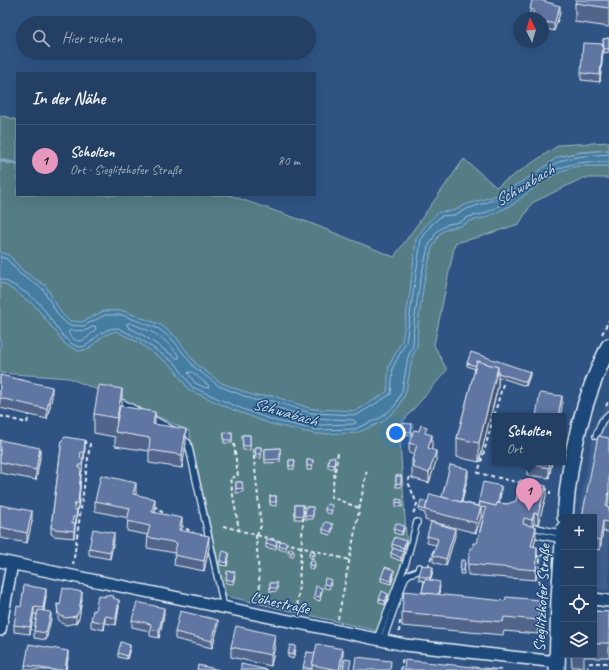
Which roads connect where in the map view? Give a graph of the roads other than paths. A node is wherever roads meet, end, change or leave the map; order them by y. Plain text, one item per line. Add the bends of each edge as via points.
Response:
1 (609, 346) edge
2 (123, 404) edge
3 (609, 414) edge
4 (596, 436) edge
5 (565, 514) edge
6 (417, 522) road end
7 (533, 527) edge
8 (524, 532) edge
9 (561, 533) edge
10 (561, 534) edge
11 (562, 550) edge
12 (0, 561) edge
13 (12, 564) junction
14 (419, 567) road end
15 (556, 596) edge
16 (597, 599) edge
17 (609, 601) edge
18 (224, 608) junction
19 (0, 630) edge
20 (380, 640) junction
21 (557, 666) edge

1 - 5 main road via 593,382 579,426 570,469
2 - 18 lane via 162,423 188,443
3 - 4 lane via 602,421
6 - 20 lane
7 - 9 lane
8 - 10 lane
11 - 15 main road, Sieglitzhofer Straße
12 - 13 street, Löhestraße
13 - 18 street, Löhestraße
13 - 19 street
14 - 20 lane via 418,571 405,578
15 - 21 main road, Sieglitzhofer Straße
16 - 17 street
18 - 20 street, Löhestraße
20 - 21 street, Löhestraße

